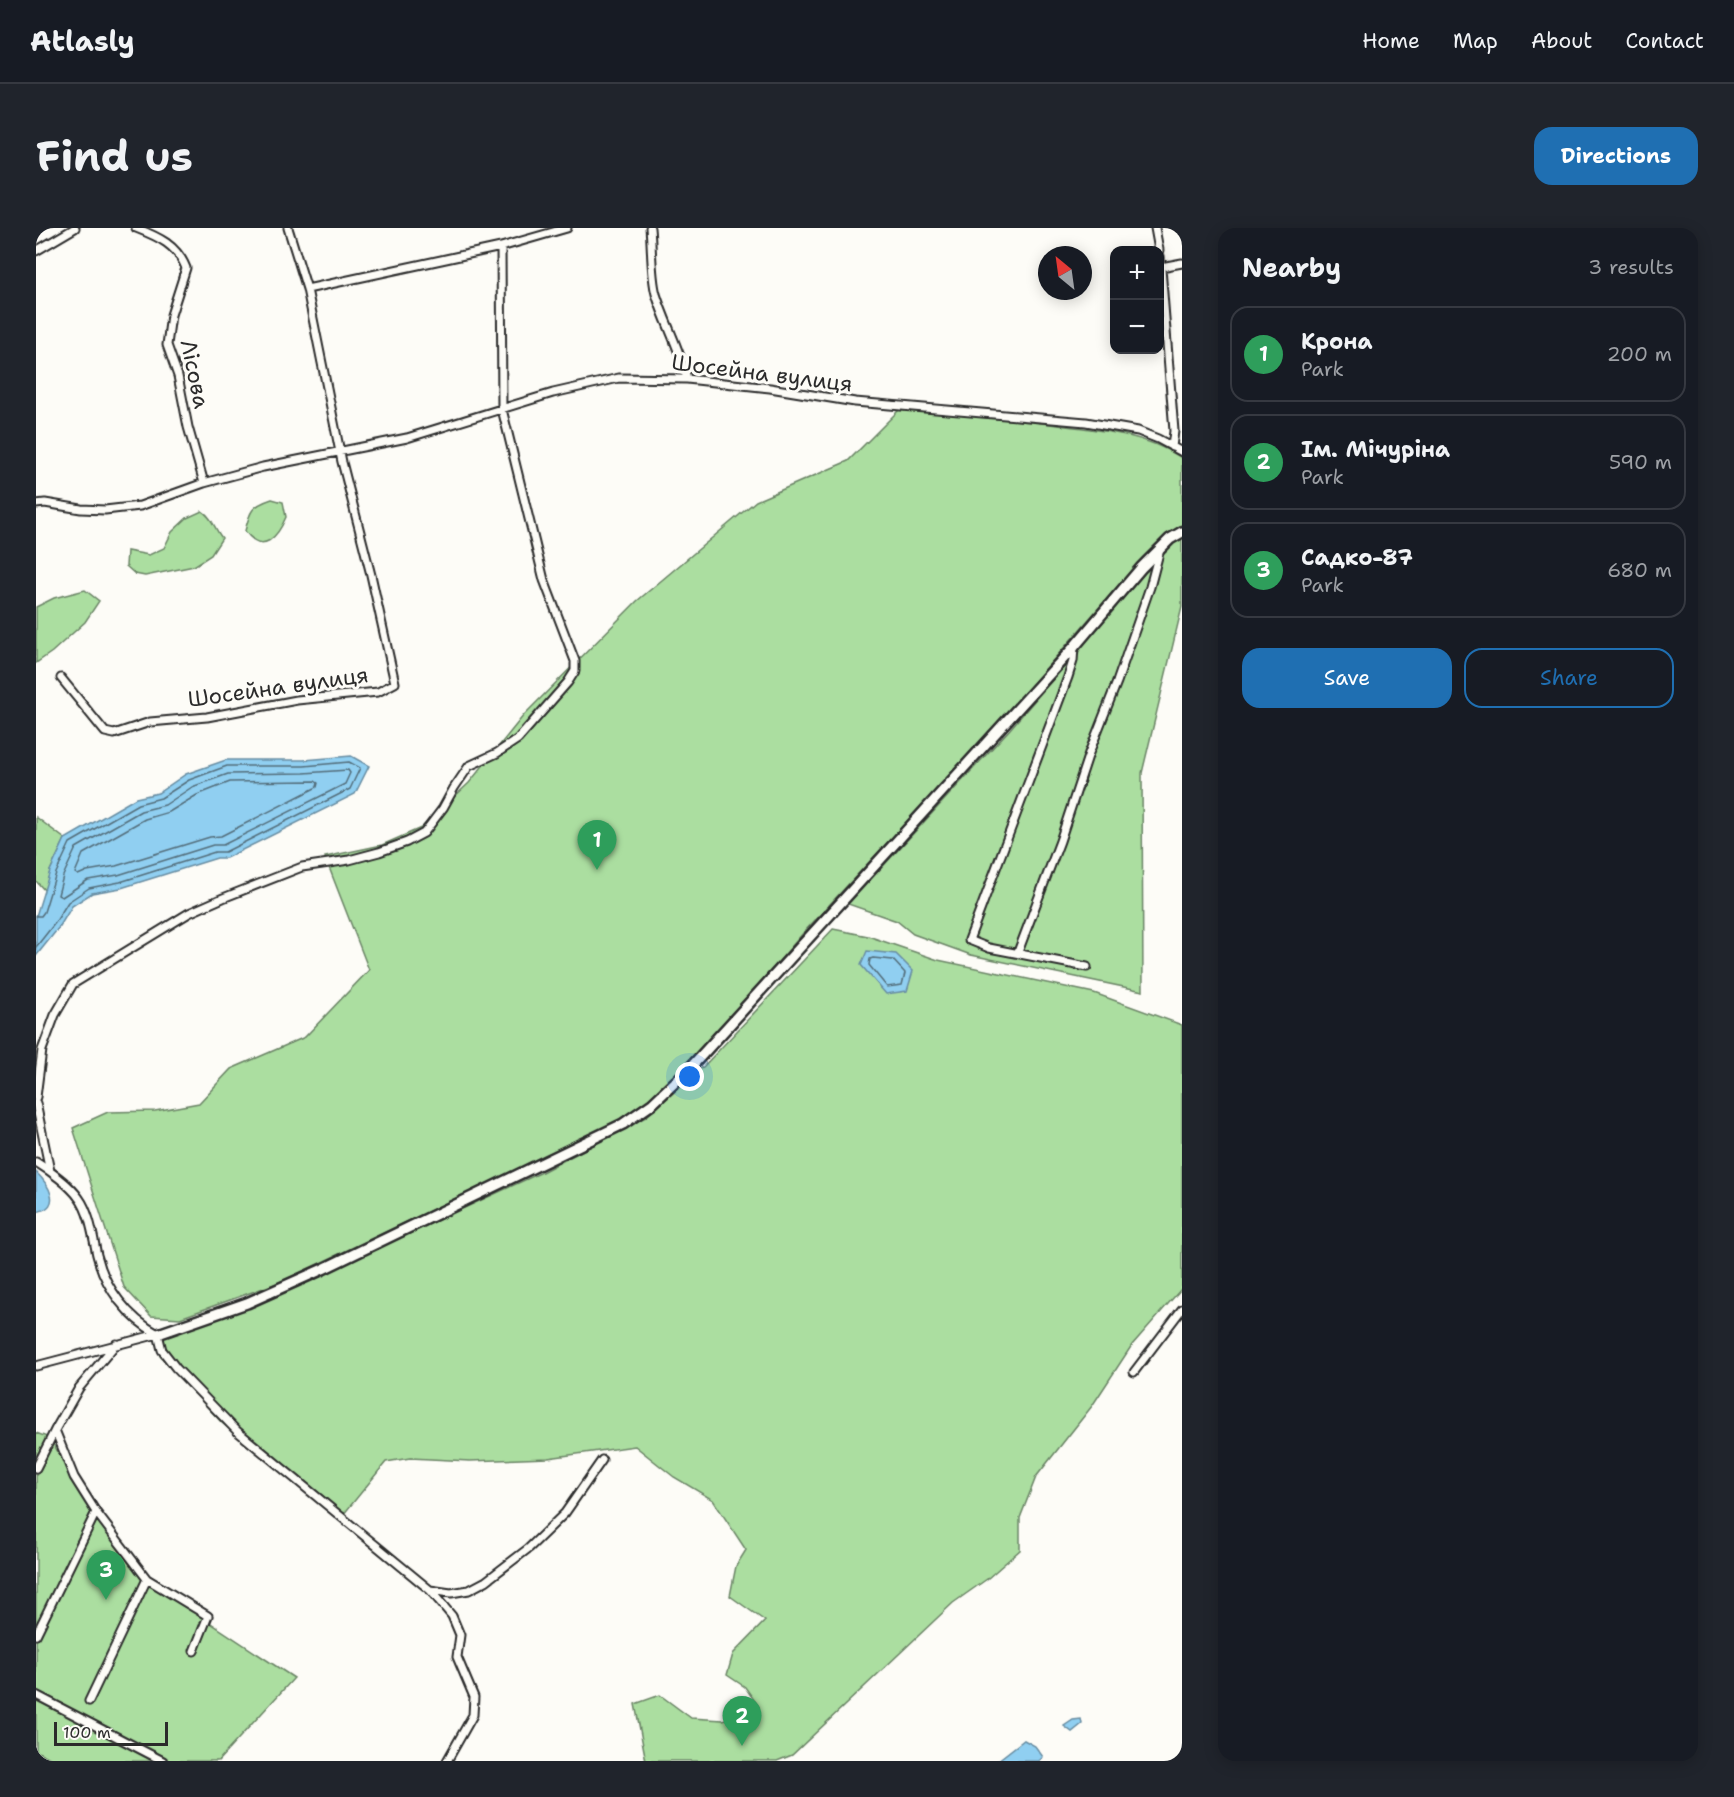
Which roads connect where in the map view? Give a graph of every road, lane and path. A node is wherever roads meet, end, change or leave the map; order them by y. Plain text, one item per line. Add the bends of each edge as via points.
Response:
1 (75, 228) edge
2 (136, 228) edge
3 (288, 228) edge
4 (567, 228) edge
5 (650, 228) edge
6 (1155, 228) edge
7 (1158, 246) edge
8 (501, 248) junction
9 (36, 251) edge
10 (1182, 263) edge
11 (1164, 266) edge
12 (308, 289) junction
13 (1164, 296) edge
14 (687, 379) junction
15 (502, 409) junction
16 (1178, 431) edge
17 (1173, 447) junction
18 (341, 450) junction
19 (1182, 452) edge
20 (204, 483) junction
21 (36, 504) edge
22 (1182, 532) edge
23 (1160, 549) junction
24 (1074, 648) junction
25 (61, 678) dead end
26 (1018, 952) junction
27 (1087, 967) dead end
28 (36, 1097) edge
29 (36, 1103) edge
30 (36, 1162) edge
31 (50, 1171) junction
32 (1182, 1310) edge
33 (158, 1334) junction
34 (116, 1344) junction
35 (36, 1366) edge
36 (1134, 1372) dead end
37 (55, 1430) junction
38 (602, 1460) dead end
39 (36, 1468) edge
40 (96, 1512) junction
41 (147, 1579) junction
42 (430, 1590) junction
43 (36, 1635) edge
44 (194, 1652) dead end
45 (36, 1695) edge
46 (89, 1701) dead end
47 (163, 1761) edge
48 (447, 1761) edge

1 - 9 street
2 - 20 street, Лісова via 171,245 186,268 171,315 167,345
3 - 12 street, Шосейна вулиця
4 - 8 street
5 - 14 street via 656,295
6 - 7 street
8 - 12 street
8 - 15 street
10 - 11 street
12 - 18 street, Шосейна вулиця
13 - 16 street
14 - 15 street, Шосейна вулиця via 619,378
14 - 17 street, Шосейна вулиця via 855,402 1086,422 1138,431
15 - 18 street, Шосейна вулиця via 407,438
15 - 28 street via 544,580 575,661 575,671 568,682 518,739 469,766 424,833 379,852 302,867 223,898 189,913 74,984 42,1050
16 - 17 street
17 - 19 street, Шосейна вулиця
18 - 20 street, Шосейна вулиця
18 - 25 street, Шосейна вулиця via 394,684 378,692 150,722 114,734 105,732
20 - 21 street, Шосейна вулиця via 140,506 105,510
22 - 23 street
23 - 24 street
23 - 26 street via 1150,587
24 - 26 street via 1068,677 969,940 989,948
24 - 33 street via 690,1068 652,1104 623,1124 322,1269 247,1303
26 - 27 street
29 - 31 street
30 - 31 street
31 - 33 street via 79,1198 111,1288 129,1314
32 - 36 street
33 - 34 street
33 - 42 street via 162,1350 176,1368 237,1431
34 - 35 street
34 - 37 street via 79,1388
37 - 39 street
37 - 40 street via 74,1477
38 - 42 street via 565,1513 529,1548 486,1581 451,1593
40 - 41 street
40 - 43 street
41 - 44 street via 208,1616
41 - 46 street
42 - 48 street via 452,1616 459,1635 457,1657 474,1697 472,1715
45 - 47 street

